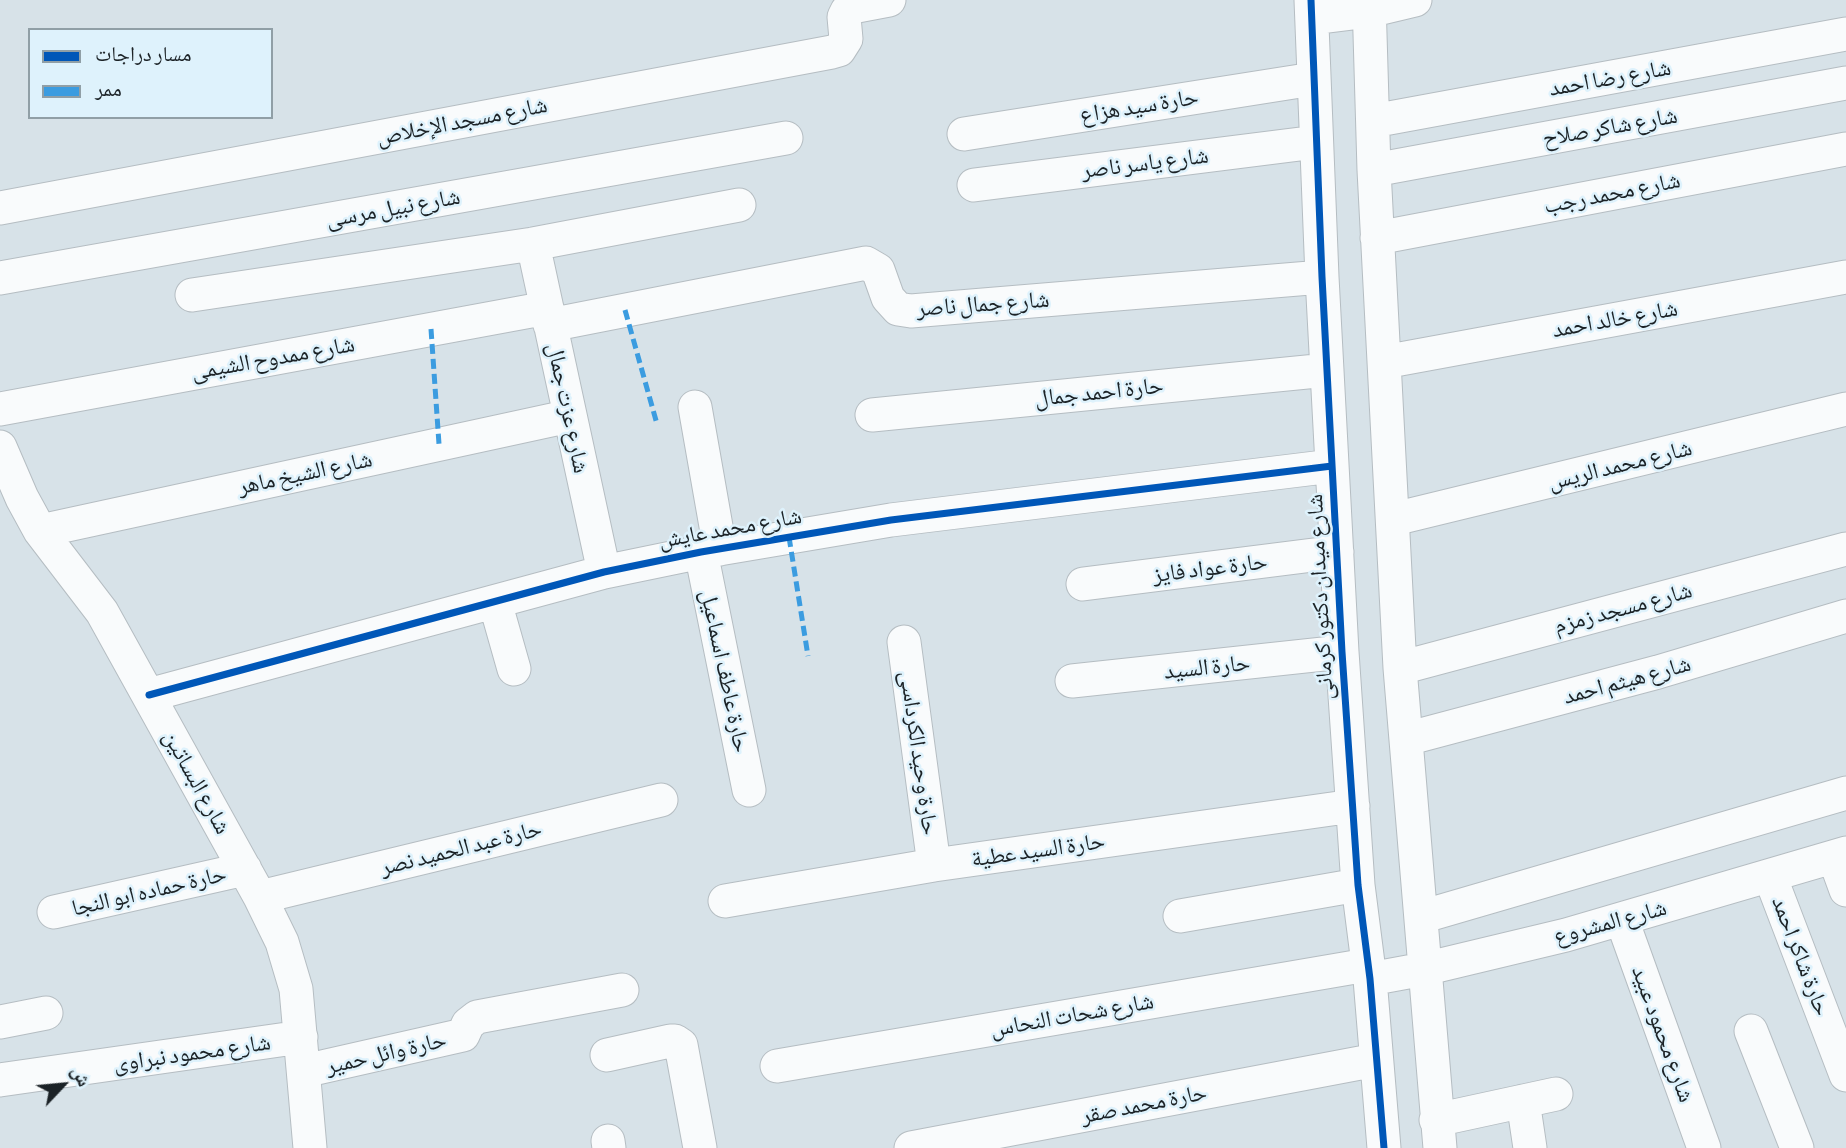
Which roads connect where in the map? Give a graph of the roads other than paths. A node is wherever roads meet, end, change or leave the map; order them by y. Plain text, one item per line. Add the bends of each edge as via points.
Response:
1 (889, 0) edge
2 (1415, 0) edge
3 (1369, 6) edge
4 (1312, 9) edge
5 (1846, 34) edge
6 (1313, 79) junction
7 (1846, 83) edge
8 (1373, 121) junction
9 (964, 134) dead end
10 (786, 138) dead end
11 (1316, 142) junction
12 (1846, 149) edge
13 (1374, 170) junction
14 (974, 185) dead end
15 (739, 205) dead end
16 (0, 208) edge
17 (1377, 237) junction
18 (533, 244) junction
19 (1322, 277) junction
20 (1846, 277) edge
21 (0, 278) edge
22 (192, 295) dead end
23 (548, 316) junction
24 (1384, 362) junction
25 (1327, 370) junction
26 (695, 407) dead end
27 (0, 409) edge
28 (1846, 409) edge
29 (872, 415) dead end
30 (570, 416) junction
31 (0, 447) edge
32 (1332, 466) junction
33 (1394, 519) junction
34 (40, 531) junction
35 (1846, 549) edge
36 (710, 550) junction
37 (1337, 552) junction
38 (604, 572) junction
39 (1083, 584) dead end
40 (495, 602) junction
41 (1846, 617) edge
42 (904, 642) dead end
43 (1342, 652) junction
44 (1400, 668) junction
45 (514, 669) dead end
46 (1072, 681) dead end
47 (149, 695) junction
48 (1406, 739) junction
49 (750, 790) dead end
50 (1846, 793) edge
51 (661, 800) dead end
52 (1353, 806) junction
53 (1840, 855) edge
54 (934, 865) junction
55 (1770, 876) junction
56 (253, 883) junction
57 (1358, 886) junction
58 (1846, 890) edge
59 (724, 901) dead end
60 (54, 912) dead end
61 (1180, 916) dead end
62 (1421, 917) junction
63 (1622, 920) junction
64 (1424, 969) junction
65 (1368, 972) junction
66 (622, 990) dead end
67 (46, 1013) dead end
68 (0, 1022) edge
69 (1751, 1031) dead end
70 (301, 1037) junction
71 (607, 1055) dead end
72 (1376, 1060) junction
73 (777, 1066) dead end
74 (304, 1071) junction
75 (1846, 1075) edge
76 (0, 1080) edge
77 (1556, 1094) dead end
78 (1523, 1101) junction
79 (1438, 1134) edge
80 (310, 1148) edge
81 (700, 1148) edge
82 (911, 1148) edge
83 (1384, 1148) edge
84 (1530, 1148) edge
85 (1704, 1148) edge
86 (1797, 1148) edge

1 - 16 street, شارع مسجد الإخلاص via 846,10 846,39 839,50
2 - 3 street
3 - 4 street
3 - 8 street
4 - 6 street, شارع ميدان دكتور كرمانى
5 - 8 street, شارع رضا احمد
6 - 9 street, حارة سيد هزاع
6 - 11 street, شارع ميدان دكتور كرمانى
7 - 13 street, شارع شاكر صلاح
8 - 13 street
10 - 21 street, شارع نبيل مرسى
11 - 14 street, شارع ياسر ناصر
11 - 19 street, شارع ميدان دكتور كرمانى
12 - 17 street, شارع محمد رجب
13 - 17 street
15 - 18 street
17 - 24 street
18 - 22 street
18 - 23 street, شارع عزت جمال
19 - 23 street, شارع جمال ناصر via 911,311 898,309 888,298 878,270 866,263
19 - 25 street, شارع ميدان دكتور كرمانى
20 - 24 street, شارع خالد احمد
23 - 27 street, شارع ممدوح الشيمى
23 - 30 street, شارع عزت جمال
24 - 33 street
25 - 29 street, حارة احمد جمال
25 - 32 street, شارع ميدان دكتور كرمانى
26 - 36 street, حارة عاطف اسماعيل
28 - 33 street, شارع محمد الريس
30 - 34 street, شارع الشيخ ماهر
30 - 38 street, شارع عزت جمال
31 - 34 street, شارع البساتين
32 - 36 street, شارع محمد عايش via 891,520
32 - 37 street, شارع ميدان دكتور كرمانى
33 - 44 street
34 - 47 street, شارع البساتين via 102,612
35 - 44 street, شارع مسجد زمزم
36 - 38 street, شارع محمد عايش
36 - 49 street, حارة عاطف اسماعيل
37 - 39 street, حارة عواد فايز
37 - 43 street, شارع ميدان دكتور كرمانى
38 - 40 street, شارع محمد عايش
40 - 45 street
40 - 47 street, شارع محمد عايش
41 - 48 street, شارع هيثم احمد
42 - 54 street, حارة وحيد الكرداسى
43 - 46 street, حارة السيد
43 - 52 street, شارع ميدان دكتور كرمانى
44 - 48 street
47 - 56 street, شارع البساتين
48 - 62 street
50 - 62 street
51 - 56 street, حارة عبد الحميد نصر
52 - 54 street, حارة السيد عطية
52 - 57 street, شارع ميدان دكتور كرمانى
53 - 55 street, شارع المشروع
53 - 58 street
54 - 59 street, حارة السيد عطية
55 - 63 street, شارع المشروع
55 - 75 street, حارة شاكر احمد
56 - 60 street, حارة حماده ابو النجا
56 - 70 street, شارع البساتين via 282,942 296,989
57 - 61 street
57 - 65 street, شارع ميدان دكتور كرمانى
62 - 64 street
63 - 64 street, شارع المشروع
63 - 85 street, شارع محمود عبيد
64 - 65 street, شارع المشروع
64 - 79 street
65 - 72 street, شارع ميدان دكتور كرمانى
65 - 73 street, شارع شحات النحاس
66 - 74 street, حارة وائل حمير via 477,1017 463,1035
67 - 68 street
69 - 86 street
70 - 74 street, شارع البساتين
70 - 76 street, شارع محمود نبراوى
71 - 81 street via 670,1041 681,1045
72 - 82 street, حارة محمد صقر
72 - 83 street, شارع ميدان دكتور كرمانى
74 - 80 street, شارع البساتين
77 - 78 street
78 - 79 street
78 - 84 street

